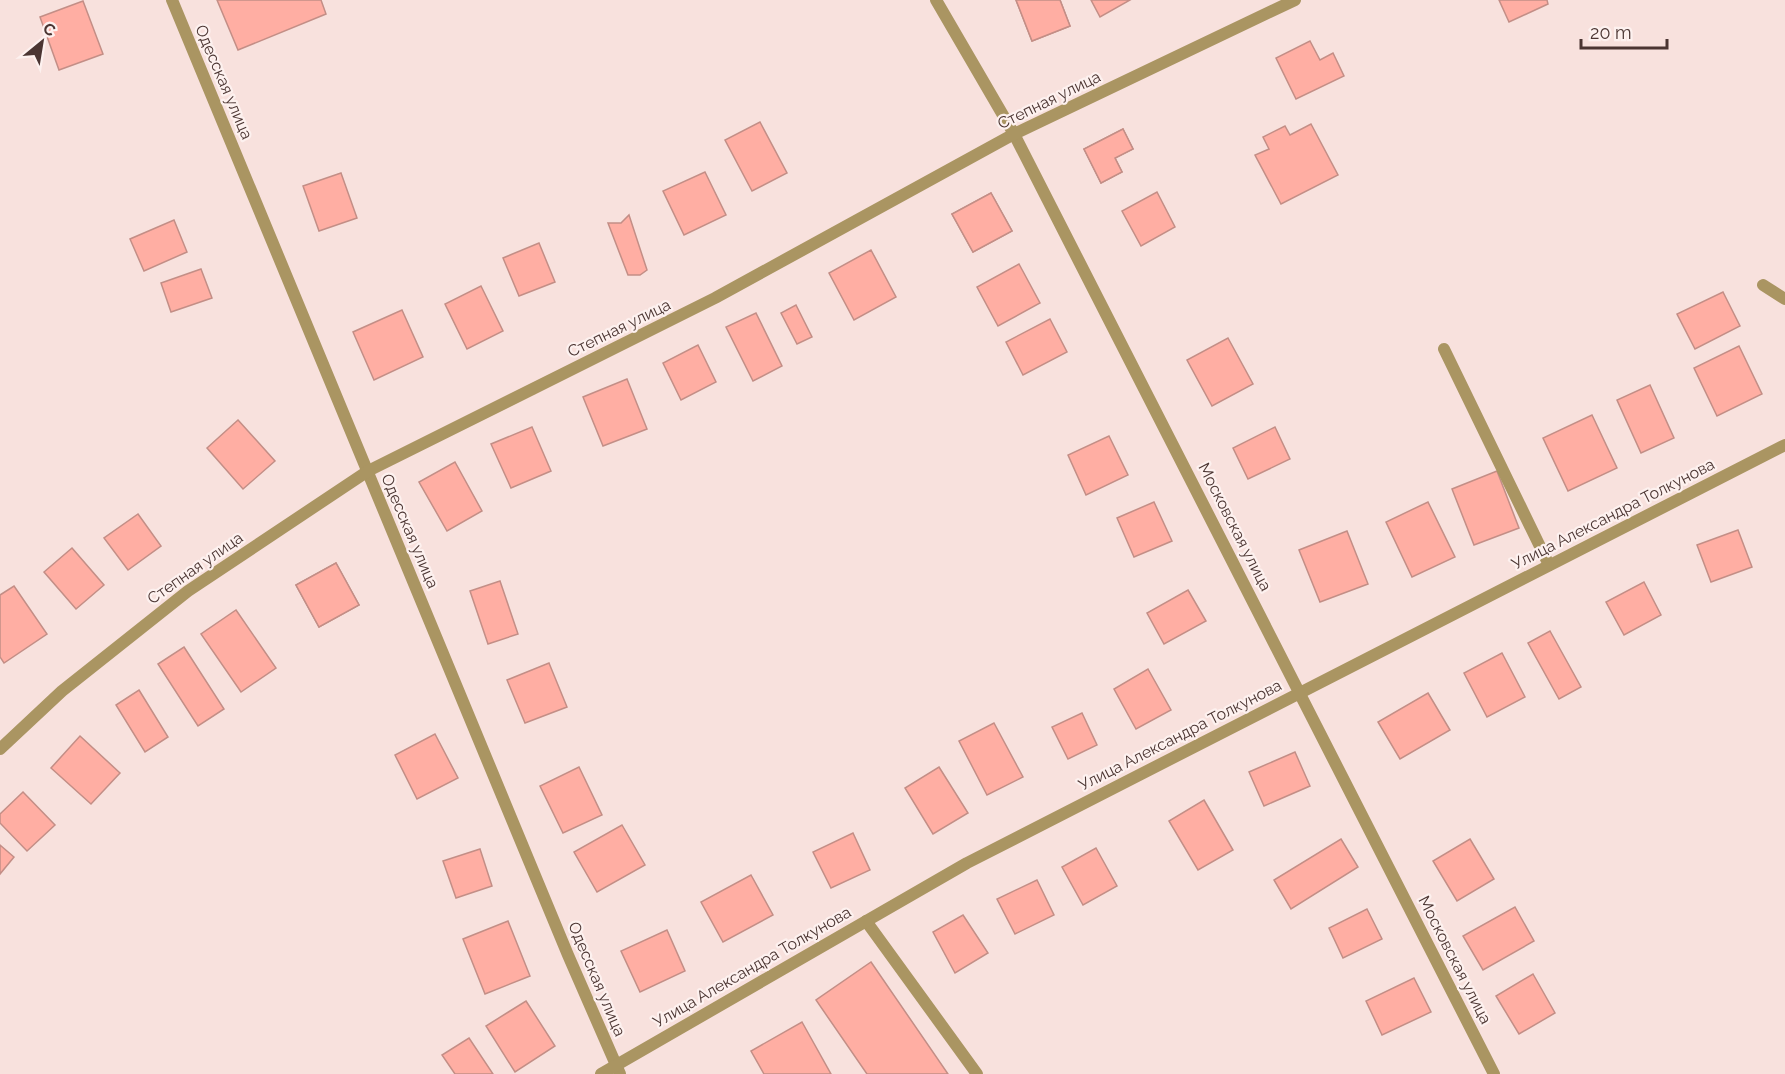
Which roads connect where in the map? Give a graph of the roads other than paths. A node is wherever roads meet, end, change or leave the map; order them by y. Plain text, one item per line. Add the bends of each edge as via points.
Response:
1 (172, 0) edge
2 (936, 0) edge
3 (1295, 0) edge
4 (1014, 134) junction
5 (1763, 285) dead end
6 (1785, 299) edge
7 (1444, 349) dead end
8 (1785, 445) edge
9 (368, 471) junction
10 (1549, 565) junction
11 (1301, 692) junction
12 (0, 749) edge
13 (866, 921) junction
14 (618, 1069) edge
15 (601, 1074) edge
16 (977, 1074) edge
17 (1494, 1074) edge

1 - 9 street, Одесская улица
2 - 4 street, Московская улица
3 - 4 street, Степная улица
4 - 9 street, Степная улица via 715,298
4 - 11 street, Московская улица
5 - 6 street
7 - 10 street
8 - 10 street, Улица Александра Толкунова
9 - 12 street, Степная улица via 188,591 62,692
9 - 14 street, Одесская улица
10 - 11 street, Улица Александра Толкунова
11 - 13 street, Улица Александра Толкунова via 967,863
11 - 17 street, Московская улица
13 - 14 street, Улица Александра Толкунова
13 - 16 street
14 - 15 street, Улица Александра Толкунова

